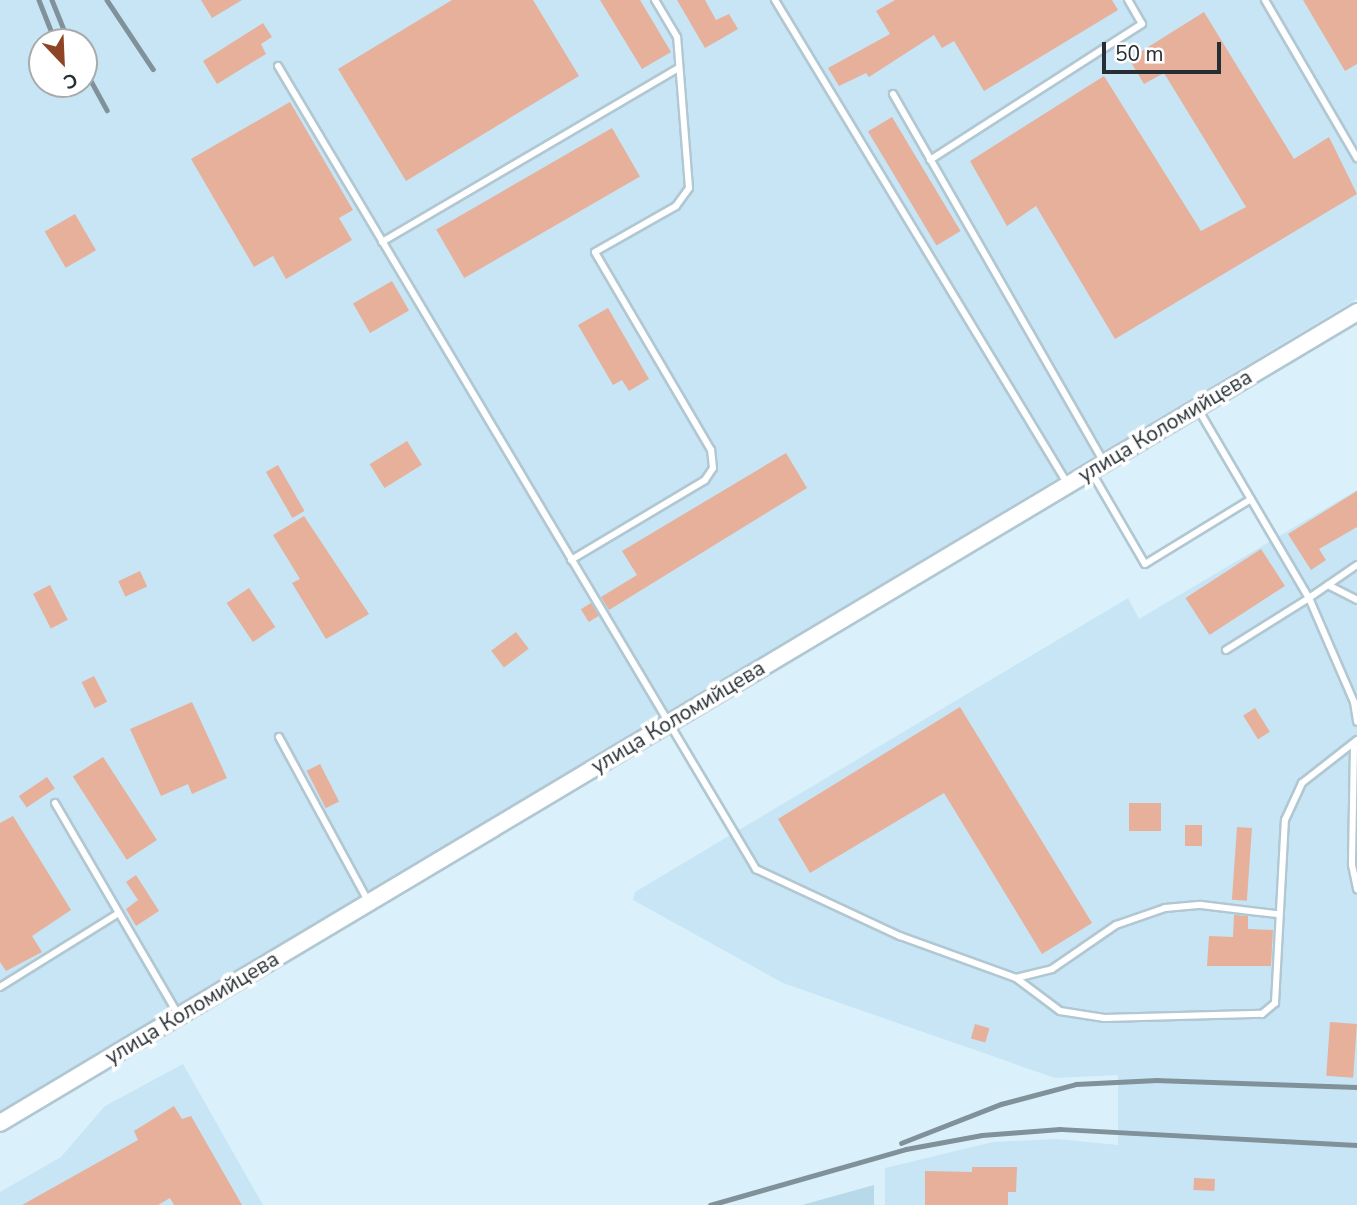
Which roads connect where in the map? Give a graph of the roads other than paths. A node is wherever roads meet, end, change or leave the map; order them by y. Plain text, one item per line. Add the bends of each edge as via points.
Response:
1 (655, 0) edge
2 (775, 0) edge
3 (1128, 0) edge
4 (1265, 0) edge
5 (278, 66) dead end
6 (679, 68) junction
7 (893, 94) dead end
8 (1357, 158) edge
9 (930, 160) junction
10 (383, 242) junction
11 (1357, 312) edge
12 (1197, 407) junction
13 (1098, 467) junction
14 (1068, 485) junction
15 (1251, 499) junction
16 (572, 560) junction
17 (1357, 565) edge
18 (1328, 585) junction
19 (1308, 598) junction
20 (1357, 600) edge
21 (1226, 650) dead end
22 (1357, 722) edge
23 (669, 723) junction
24 (279, 737) dead end
25 (1355, 743) edge
26 (55, 803) dead end
27 (1357, 889) edge
28 (369, 902) junction
29 (119, 913) junction
30 (1278, 914) junction
31 (1016, 978) junction
32 (0, 987) edge
33 (179, 1016) junction
34 (0, 1123) edge

1 - 6 lane via 677,37
2 - 14 lane
3 - 9 lane via 1142,24
4 - 8 lane
5 - 10 lane
6 - 10 lane
6 - 16 lane via 689,188 676,206 595,252 712,450 713,468 705,480
7 - 9 lane
9 - 13 lane
10 - 16 lane
11 - 12 street, улица Коломийцева
12 - 13 street, улица Коломийцева
12 - 15 lane
13 - 14 street, улица Коломийцева
13 - 15 lane via 1145,564
14 - 23 street, улица Коломийцева
15 - 19 lane
16 - 23 lane
17 - 18 lane
18 - 19 lane
18 - 20 lane
19 - 21 lane
19 - 22 lane via 1354,702
23 - 28 street, улица Коломийцева
23 - 31 lane via 756,869 900,936
24 - 28 lane
25 - 27 lane via 1352,865
25 - 30 lane via 1302,783 1285,820
26 - 29 lane
28 - 33 street, улица Коломийцева
29 - 32 lane
29 - 33 lane
30 - 31 lane via 1202,905 1165,908 1116,925 1052,969
30 - 31 lane via 1275,1003 1262,1014 1082,1015 1060,1011
33 - 34 street, улица Коломийцева

